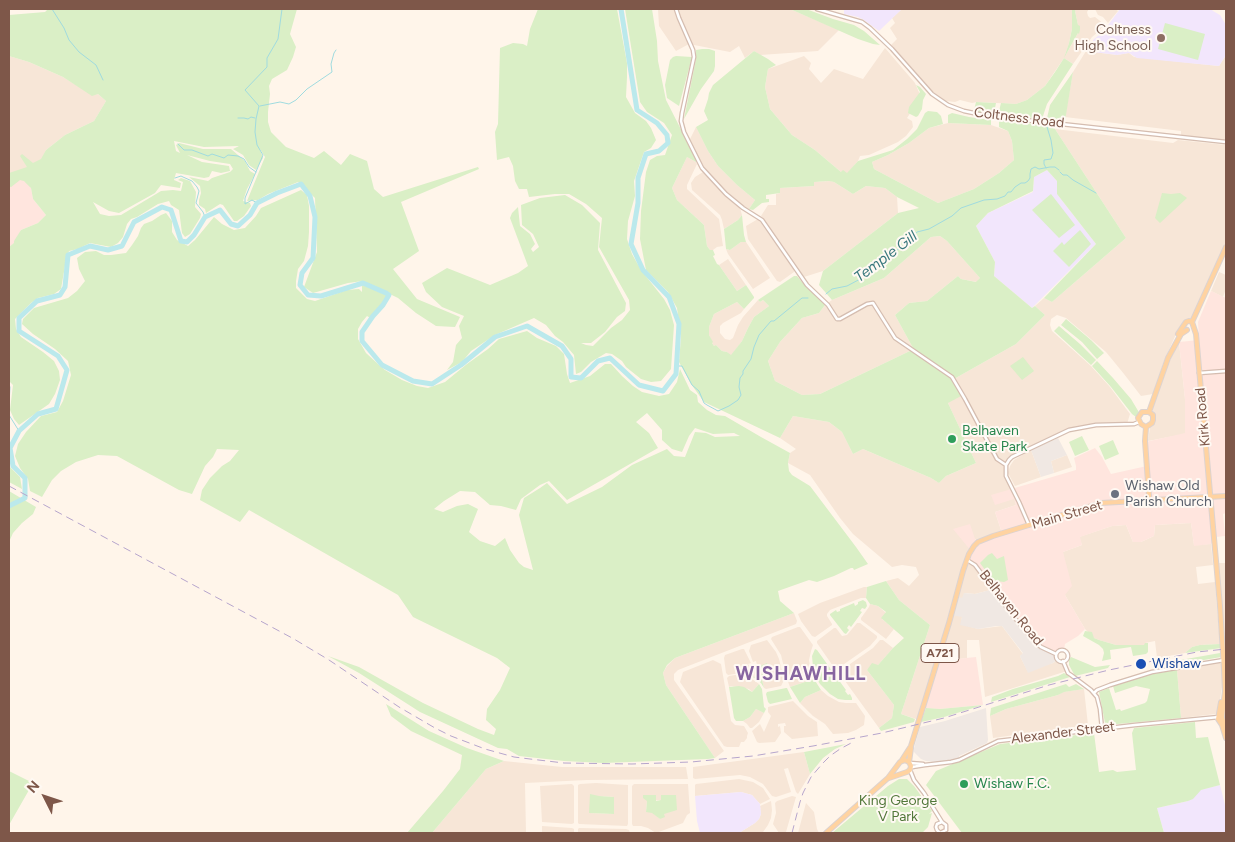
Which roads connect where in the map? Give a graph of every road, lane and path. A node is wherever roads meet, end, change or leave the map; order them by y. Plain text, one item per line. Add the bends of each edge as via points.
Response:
1 (676, 9) edge
2 (817, 9) edge
3 (1226, 142) edge
4 (1226, 247) edge
5 (1192, 323) junction
6 (1185, 325) junction
7 (1188, 330) junction
8 (1196, 336) junction
9 (1177, 339) junction
10 (1226, 371) edge
11 (1199, 373) junction
12 (1149, 412) junction
13 (1139, 422) junction
14 (1146, 426) junction
15 (1006, 465) junction
16 (1151, 471) dead end
17 (1148, 478) junction
18 (1226, 496) edge
19 (1210, 497) junction
20 (1145, 501) junction
21 (1029, 526) junction
22 (967, 560) junction
23 (1056, 654) junction
24 (1224, 660) junction
25 (1063, 661) junction
26 (1094, 693) junction
27 (1220, 719) junction
28 (1102, 729) junction
29 (1226, 731) edge
30 (1226, 738) edge
31 (911, 746) junction
32 (900, 762) junction
33 (910, 766) junction
34 (905, 772) junction
35 (888, 778) junction
36 (914, 780) junction
37 (942, 822) junction
38 (946, 830) junction
39 (826, 833) edge
40 (950, 833) edge

1 - 15 street via 694,53 681,121 699,162 726,194 762,220 797,272 837,319 874,303 895,338 954,379 997,459
2 - 3 street, Coltness Road via 862,22 892,49 932,94 964,111
4 - 5 main road
5 - 6 main road
5 - 7 main road via 1192,329
5 - 8 main road, Kirk Road
6 - 7 main road
6 - 9 main road
7 - 8 main road
7 - 9 main road
8 - 11 main road, Kirk Road
9 - 12 main road
10 - 11 street
11 - 19 main road, Kirk Road
12 - 13 main road via 1140,413
12 - 14 main road via 1154,420
13 - 14 main road
13 - 15 street via 1069,430 1012,457
14 - 17 main road
15 - 21 street via 1006,476
16 - 17 main road
17 - 20 main road via 1149,496
18 - 19 main road, A721
19 - 20 main road, Main Street / A721
19 - 24 main road, Kirk Road
20 - 21 main road, Main Street / A721 via 1101,503
21 - 22 main road, Main Street / A721 via 983,539 974,546
22 - 23 street, Belhaven Road via 975,565 1035,642
22 - 31 main road, A721
23 - 25 street, Belhaven Road via 1057,660
23 - 25 street, Belhaven Road via 1060,650 1066,651 1068,656
24 - 26 street via 1152,672
24 - 27 main road, Kirk Road
25 - 26 street via 1068,673
26 - 28 street
27 - 28 street, Alexander Street
27 - 29 main road
27 - 30 main road
28 - 33 street, Alexander Street via 998,741 959,760
31 - 32 main road, A721
31 - 33 main road, A721
32 - 33 main road via 907,760
32 - 34 main road via 899,770
32 - 35 main road, A721
33 - 34 main road
33 - 36 street
34 - 35 main road, A721
34 - 36 street
35 - 39 main road, A721
36 - 37 street
37 - 38 street via 947,826
37 - 38 street via 936,829 940,833
38 - 40 street

